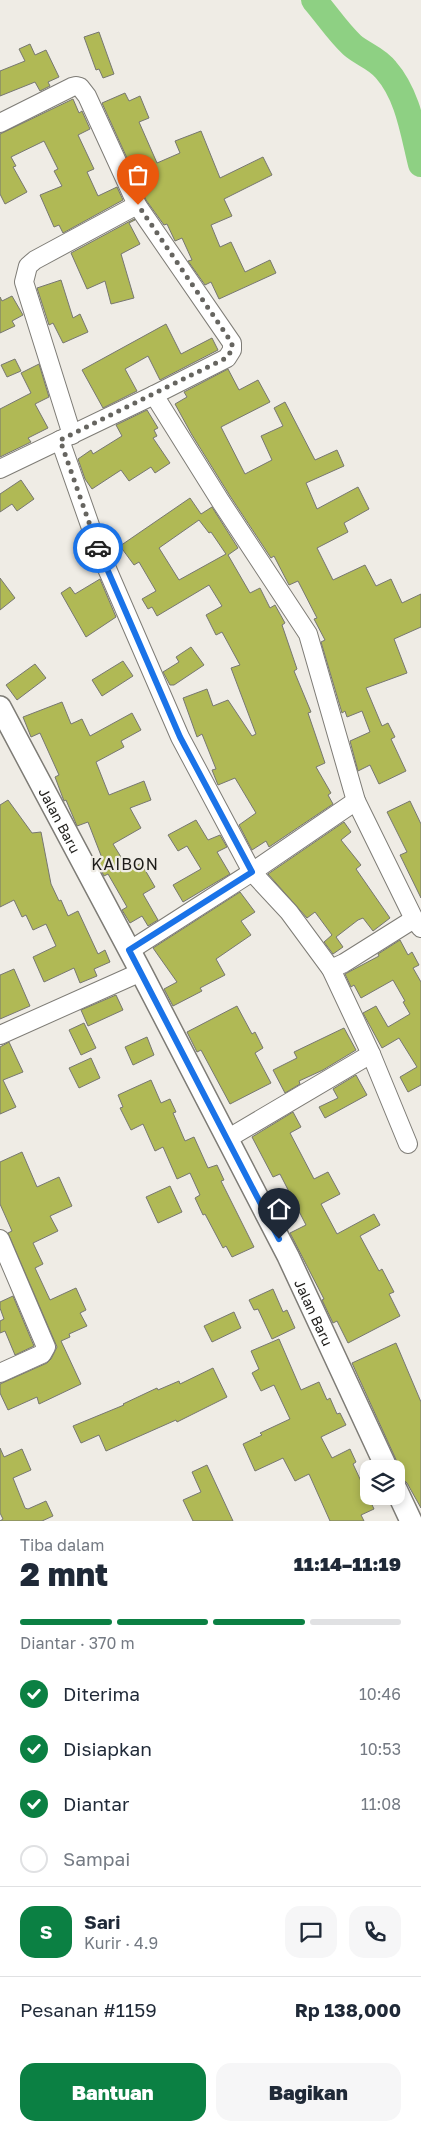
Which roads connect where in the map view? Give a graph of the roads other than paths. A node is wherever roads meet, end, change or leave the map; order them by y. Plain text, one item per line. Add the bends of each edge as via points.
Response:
1 (0, 123) edge
2 (138, 205) junction
3 (154, 396) junction
4 (66, 438) junction
5 (0, 469) edge
6 (0, 706) edge
7 (356, 801) junction
8 (252, 872) junction
9 (418, 923) edge
10 (129, 950) junction
11 (331, 968) junction
12 (141, 972) junction
13 (0, 1035) edge
14 (371, 1054) junction
15 (227, 1139) junction
16 (408, 1144) dead end
17 (0, 1240) edge
18 (0, 1373) edge
19 (383, 1460) edge
20 (403, 1505) edge
21 (410, 1521) edge

1 - 2 street via 72,87 80,87
2 - 3 street via 232,343 232,350 226,358
2 - 4 street via 28,266 24,282
3 - 4 street
3 - 7 street via 308,634
4 - 5 street
4 - 8 street via 98,548 180,737
6 - 10 street, Jalan Baru
7 - 8 street
7 - 9 street
8 - 10 street
8 - 11 street via 289,912
9 - 11 street
10 - 12 street, Jalan Baru
11 - 14 street
12 - 13 street
12 - 15 street, Jalan Baru
14 - 15 street
14 - 16 street
15 - 19 street, Jalan Baru via 288,1256
17 - 18 street via 46,1347 42,1354
20 - 21 street

